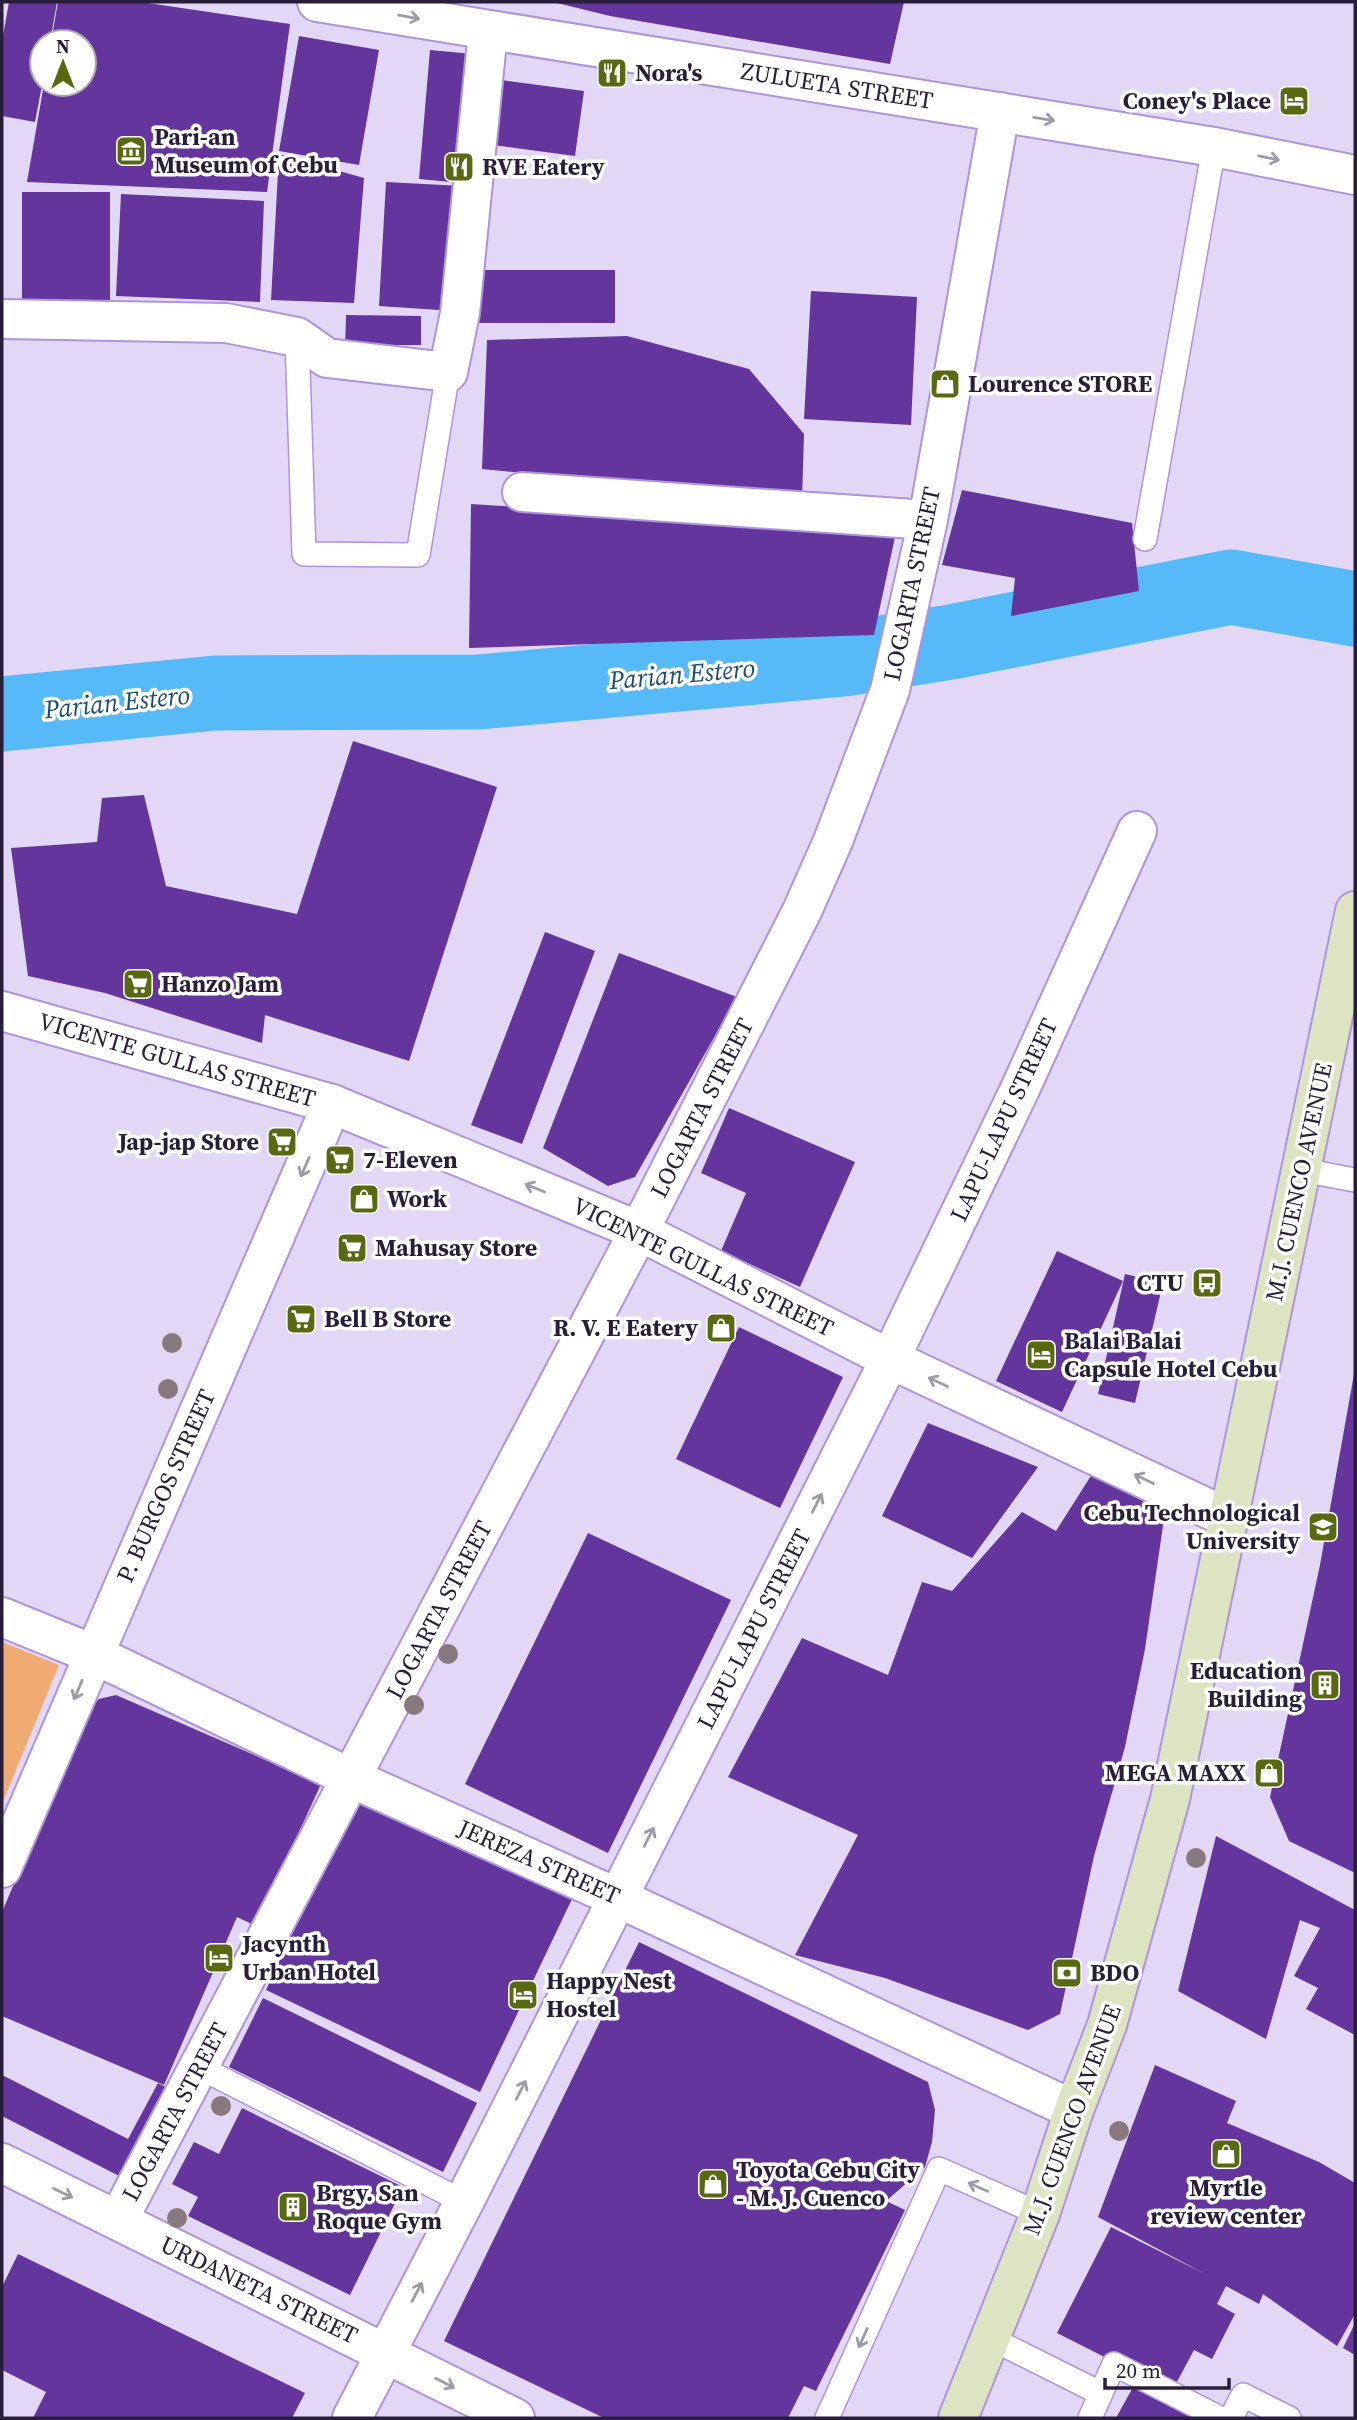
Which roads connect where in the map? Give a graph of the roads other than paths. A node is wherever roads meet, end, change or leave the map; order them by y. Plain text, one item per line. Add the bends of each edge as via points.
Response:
1 (317, 2) edge
2 (488, 31) junction
3 (1000, 112) junction
4 (1214, 147) junction
5 (1355, 175) edge
6 (2, 319) edge
7 (297, 337) junction
8 (448, 372) junction
9 (522, 492) dead end
10 (928, 520) junction
11 (1145, 539) dead end
12 (1137, 831) dead end
13 (1355, 911) edge
14 (2, 1011) edge
15 (332, 1104) junction
16 (1302, 1170) junction
17 (1355, 1180) edge
18 (639, 1231) junction
19 (890, 1359) junction
20 (1228, 1518) junction
21 (2, 1617) edge
22 (93, 1654) junction
23 (351, 1778) junction
24 (2, 1868) edge
25 (618, 1898) junction
26 (199, 2067) junction
27 (1074, 2110) junction
28 (2, 2163) edge
29 (464, 2202) junction
30 (1040, 2214) junction
31 (118, 2220) junction
32 (990, 2338) junction
33 (384, 2352) junction
34 (1100, 2393) junction
35 (352, 2418) edge
36 (515, 2418) edge
37 (827, 2418) edge
38 (958, 2418) edge
39 (1090, 2418) edge
40 (1220, 2418) edge
41 (1231, 2418) edge
42 (1289, 2418) edge

1 -> 2 street, ZULUETA STREET
2 - 3 street, ZULUETA STREET
2 - 8 street via 460,313
3 -> 4 street, ZULUETA STREET
3 - 10 street, LOGARTA STREET
4 -> 5 street, ZULUETA STREET
4 - 11 lane
6 - 7 street via 226,323
7 - 8 street via 327,358
7 - 8 lane via 304,554 418,555
9 - 10 street
10 - 18 street, LOGARTA STREET via 890,690 833,841
12 - 19 street, LAPU-LAPU STREET
13 - 16 main road, M.J. CUENCO AVENUE
14 - 15 street, VICENTE GULLAS STREET
18 -> 15 street, VICENTE GULLAS STREET
15 -> 22 street, P. BURGOS STREET
16 - 17 lane
16 - 20 main road, M.J. CUENCO AVENUE
18 - 19 street, VICENTE GULLAS STREET
18 - 23 street, LOGARTA STREET
20 -> 19 street, VICENTE GULLAS STREET
25 -> 19 street, LAPU-LAPU STREET
20 - 27 main road, M.J. CUENCO AVENUE via 1170,1799 1119,1987
21 - 22 street, JEREZA STREET
22 - 23 street, JEREZA STREET
22 -> 24 street, P. BURGOS STREET
23 - 25 street, JEREZA STREET
23 - 26 street, LOGARTA STREET
25 - 27 street, JEREZA STREET
29 -> 25 street, LAPU-LAPU STREET
26 - 29 lane
26 - 31 street, LOGARTA STREET
27 - 30 main road, M.J. CUENCO AVENUE
28 -> 31 street, URDANETA STREET
33 -> 29 street, LAPU-LAPU STREET
30 - 32 main road, M.J. CUENCO AVENUE
30 -> 37 lane via 939,2169
31 - 33 street, URDANETA STREET
32 - 34 lane
32 - 38 main road, M.J. CUENCO AVENUE
33 - 35 street, LAPU-LAPU STREET
33 -> 36 street, URDANETA STREET
34 - 39 lane
34 - 40 lane via 1114,2364
41 - 42 lane via 1243,2395

